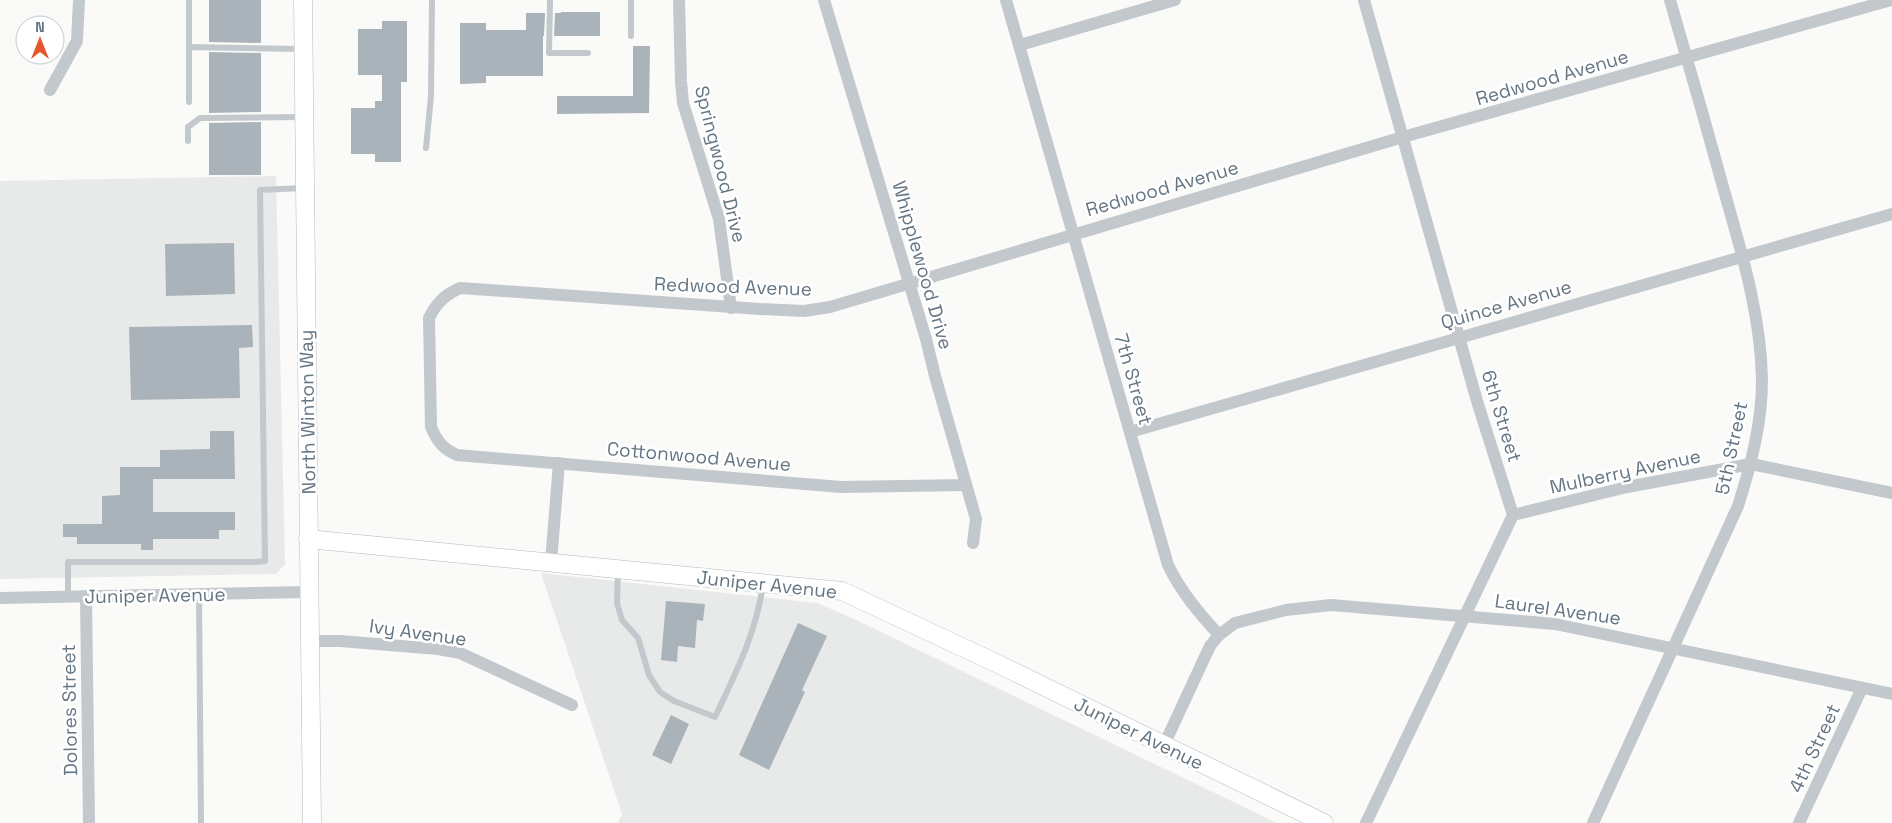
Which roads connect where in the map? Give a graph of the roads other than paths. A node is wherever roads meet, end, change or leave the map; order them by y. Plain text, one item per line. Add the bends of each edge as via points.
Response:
1 (79, 0) edge
2 (189, 0) edge
3 (303, 0) edge
4 (432, 0) edge
5 (550, 0) edge
6 (631, 0) edge
7 (679, 0) edge
8 (824, 0) edge
9 (1006, 0) edge
10 (1175, 0) edge
11 (1364, 0) edge
12 (1670, 0) edge
13 (1891, 0) edge
14 (632, 36) dead end
15 (1020, 45) junction
16 (189, 47) junction
17 (303, 49) junction
18 (588, 53) dead end
19 (1687, 59) junction
20 (50, 90) dead end
21 (189, 102) dead end
22 (304, 117) junction
23 (1404, 138) junction
24 (188, 141) dead end
25 (426, 148) dead end
26 (304, 188) junction
27 (1892, 214) edge
28 (1074, 234) junction
29 (1742, 256) junction
30 (910, 283) junction
31 (731, 308) junction
32 (1459, 337) junction
33 (1130, 432) junction
34 (436, 438) joint
35 (559, 463) junction
36 (1751, 464) junction
37 (966, 485) junction
38 (1892, 493) edge
39 (1513, 515) junction
40 (308, 539) junction
41 (973, 543) dead end
42 (550, 562) junction
43 (618, 569) junction
44 (763, 583) junction
45 (309, 592) junction
46 (199, 594) junction
47 (86, 596) junction
48 (68, 597) junction
49 (0, 598) edge
50 (1465, 617) junction
51 (1219, 635) junction
52 (309, 641) junction
53 (1673, 648) junction
54 (1862, 688) junction
55 (1892, 694) edge
56 (572, 704) dead end
57 (1164, 745) junction
58 (89, 823) edge
59 (201, 823) edge
60 (312, 823) edge
61 (1324, 823) edge
62 (1366, 823) edge
63 (1593, 823) edge
64 (1800, 823) edge

1 - 20 street via 78,41
2 - 16 lane
3 - 17 street, North Winton Way
4 - 25 lane via 431,96
5 - 18 lane via 549,53
6 - 14 lane
7 - 31 street, Springwood Drive via 683,103 719,219
8 - 30 street, Whipplewood Drive
9 - 15 street, 7th Street
10 - 15 street
11 - 23 street, 6th Street
12 - 19 street, 5th Street
13 - 19 street, Redwood Avenue
15 - 28 street, 7th Street
16 - 17 lane
16 - 21 lane
17 - 22 street, North Winton Way
19 - 23 street, Redwood Avenue
19 - 29 street, 5th Street
22 - 24 lane via 200,118 188,127
22 - 26 street, North Winton Way
23 - 28 street, Redwood Avenue
23 - 32 street, 6th Street
26 - 40 street, North Winton Way
26 - 48 lane via 260,190 265,561 68,562
27 - 29 street, Quince Avenue
28 - 30 street, Redwood Avenue
28 - 33 street, 7th Street
29 - 32 street, Quince Avenue
29 - 36 street, 5th Street via 1758,325 1762,379
30 - 31 street, Redwood Avenue via 830,307 804,311
30 - 37 street, Whipplewood Drive
31 - 34 street, Redwood Avenue via 460,288 436,304 430,318 431,427
32 - 33 street, Quince Avenue
32 - 39 street, 6th Street
33 - 51 street, 7th Street via 1168,565 1177,584
34 - 35 street, Cottonwood Avenue via 446,450 457,455
35 - 37 street, Cottonwood Avenue via 841,487
35 - 42 street
36 - 38 street, Mulberry Avenue
36 - 39 street, Mulberry Avenue via 1628,487
36 - 53 street, 5th Street via 1738,506
37 - 41 street, Whipplewood Drive via 976,519
39 - 50 street
40 - 42 street, Juniper Avenue
40 - 45 street, North Winton Way
42 - 43 street, Juniper Avenue
43 - 44 street, Juniper Avenue
43 - 44 lane via 617,603 622,620 638,638 649,675 660,692 715,717 756,620
44 - 57 street, Juniper Avenue via 842,590
45 - 46 street, Juniper Avenue
45 - 52 street, North Winton Way
46 - 47 street, Juniper Avenue
46 - 59 lane
47 - 48 street, Juniper Avenue
47 - 58 street, Dolores Street
48 - 49 street, Juniper Avenue
50 - 51 street, Laurel Avenue via 1330,605 1286,610 1235,623
50 - 53 street, Laurel Avenue via 1556,624
50 - 62 street
51 - 57 street via 1210,646
52 - 56 street, Ivy Avenue via 460,653
52 - 60 street, North Winton Way
53 - 54 street, Laurel Avenue
53 - 63 street, 5th Street
54 - 55 street, Laurel Avenue
54 - 64 street, 4th Street
57 - 61 street, Juniper Avenue

